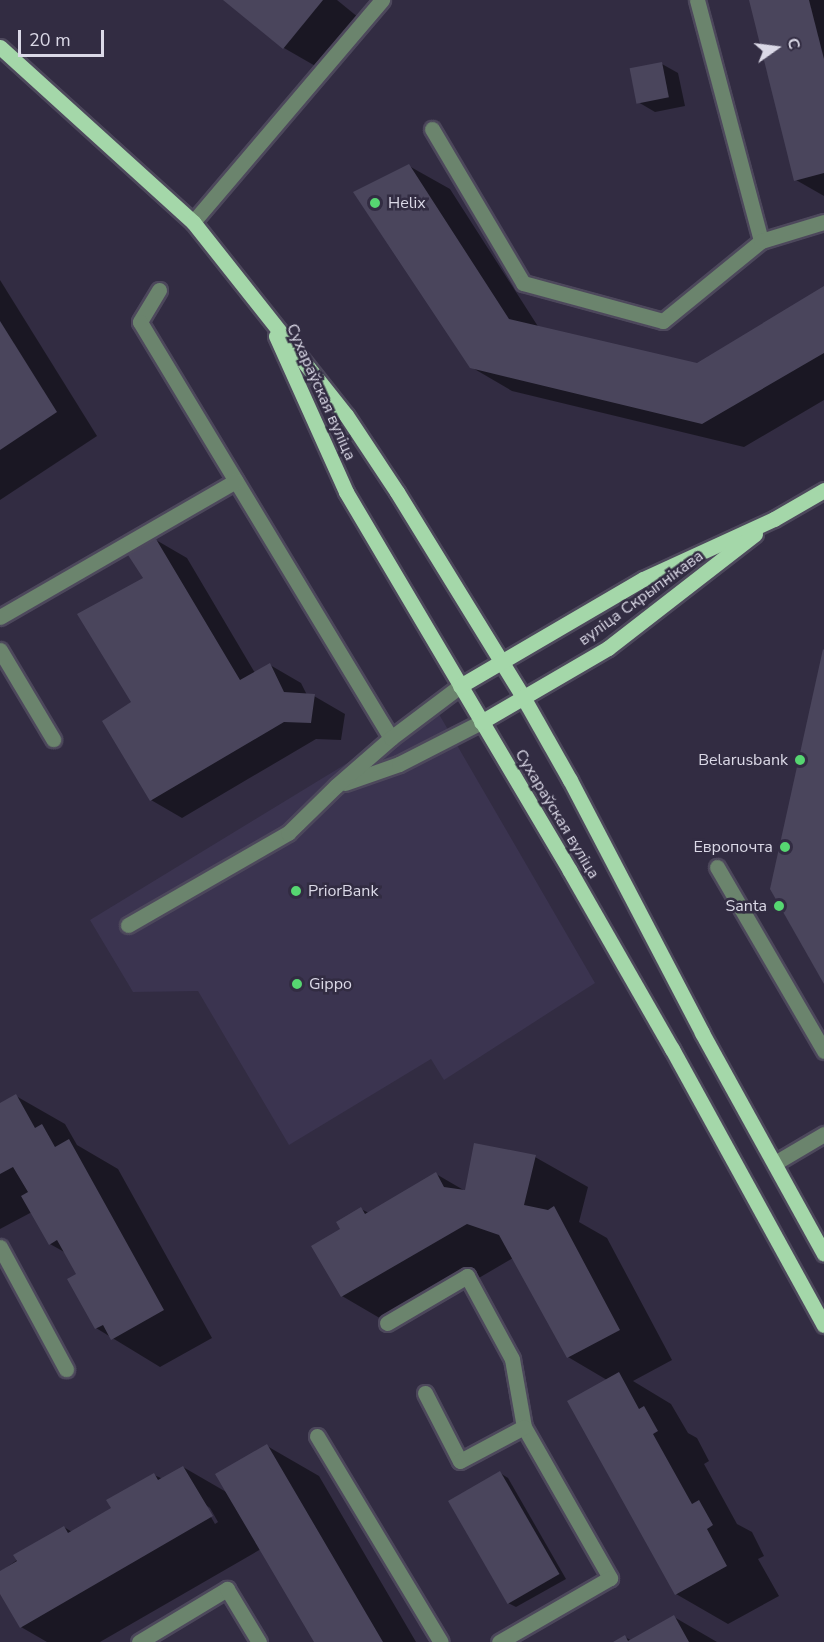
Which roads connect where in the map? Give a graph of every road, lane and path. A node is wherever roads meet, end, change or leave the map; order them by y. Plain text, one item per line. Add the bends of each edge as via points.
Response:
1 (382, 0) edge
2 (697, 0) edge
3 (0, 47) edge
4 (432, 129) dead end
5 (193, 222) junction
6 (824, 222) edge
7 (762, 241) junction
8 (159, 290) dead end
9 (268, 317) junction
10 (236, 481) junction
11 (824, 490) edge
12 (774, 519) junction
13 (0, 617) edge
14 (0, 650) edge
15 (501, 660) junction
16 (460, 686) junction
17 (523, 697) junction
18 (481, 722) junction
19 (391, 738) junction
20 (53, 739) dead end
21 (336, 786) junction
22 (717, 867) dead end
23 (128, 925) dead end
24 (824, 1051) edge
25 (824, 1134) edge
26 (775, 1162) junction
27 (0, 1248) edge
28 (824, 1254) edge
29 (387, 1323) dead end
30 (824, 1325) edge
31 (66, 1369) dead end
32 (424, 1394) dead end
33 (524, 1427) junction
34 (316, 1436) dead end
35 (139, 1642) edge
36 (259, 1642) edge
37 (441, 1642) edge
38 (499, 1642) edge

1 - 5 lane
2 - 7 lane
3 - 5 main road, Сухараўская вуліца
4 - 7 lane via 524,283 663,321
5 - 9 main road, Сухараўская вуліца
6 - 7 lane
8 - 10 lane via 140,322
9 - 15 main road, Сухараўская вуліца via 346,415
9 - 16 main road, Сухараўская вуліца via 346,492
10 - 13 lane
10 - 19 lane
11 - 12 main road, вуліца Скрыпнікава
12 - 15 main road, вуліца Скрыпнікава via 643,579
12 - 17 main road, вуліца Скрыпнікава via 608,648
14 - 20 lane
15 - 16 main road, вуліца Скрыпнікава
15 - 17 main road, Сухараўская вуліца
16 - 18 main road, Сухараўская вуліца
16 - 19 lane
17 - 18 main road, вуліца Скрыпнікава
17 - 26 main road, Сухараўская вуліца
18 - 21 lane via 399,764
18 - 30 main road, Сухараўская вуліца via 667,1039
19 - 21 lane
21 - 23 lane via 288,832
22 - 24 lane
25 - 26 lane
26 - 28 main road, Сухараўская вуліца
27 - 31 lane
29 - 33 lane via 467,1276 513,1359
32 - 33 lane via 460,1461
33 - 38 lane via 610,1578
34 - 37 lane
35 - 36 lane via 227,1589

